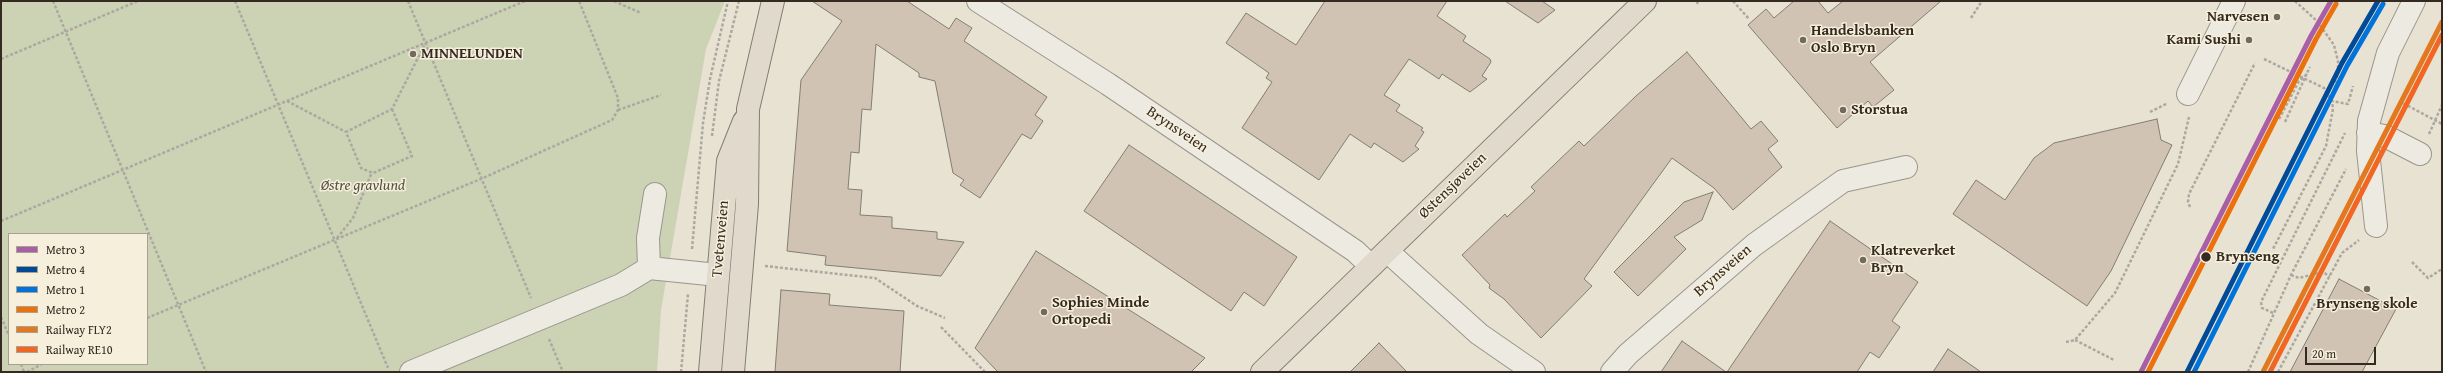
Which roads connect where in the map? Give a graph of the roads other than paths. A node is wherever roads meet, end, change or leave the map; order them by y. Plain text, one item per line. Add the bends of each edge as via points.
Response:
1 (773, 1) edge
2 (1645, 1) edge
3 (2234, 1) edge
4 (2414, 1) edge
5 (984, 3) edge
6 (2188, 94) road end
7 (748, 109) junction
8 (2368, 133) junction
9 (2420, 154) road end
10 (1906, 167) dead end
11 (655, 194) dead end
12 (2376, 226) road end
13 (1379, 258) junction
14 (649, 268) junction
15 (718, 275) junction
16 (411, 372) edge
17 (710, 372) edge
18 (733, 372) edge
19 (1262, 372) edge
20 (1534, 372) edge
21 (1612, 372) edge

1 - 7 main road, Tvetenveien
2 - 13 main road, Østensjøveien
3 - 6 lane
4 - 8 lane via 2388,53 2376,89
5 - 13 lane, Brynsveien via 1355,251
7 - 15 main road, Tvetenveien via 728,161
7 - 18 main road, Tvetenveien via 747,204
8 - 9 lane via 2385,136
8 - 12 lane
10 - 21 lane, Brynsveien via 1843,181 1754,245 1628,354
11 - 14 lane via 648,238
13 - 19 main road, Østensjøveien
13 - 20 lane, Brynsveien
14 - 15 lane
14 - 16 lane via 621,285
15 - 17 main road, Tvetenveien

